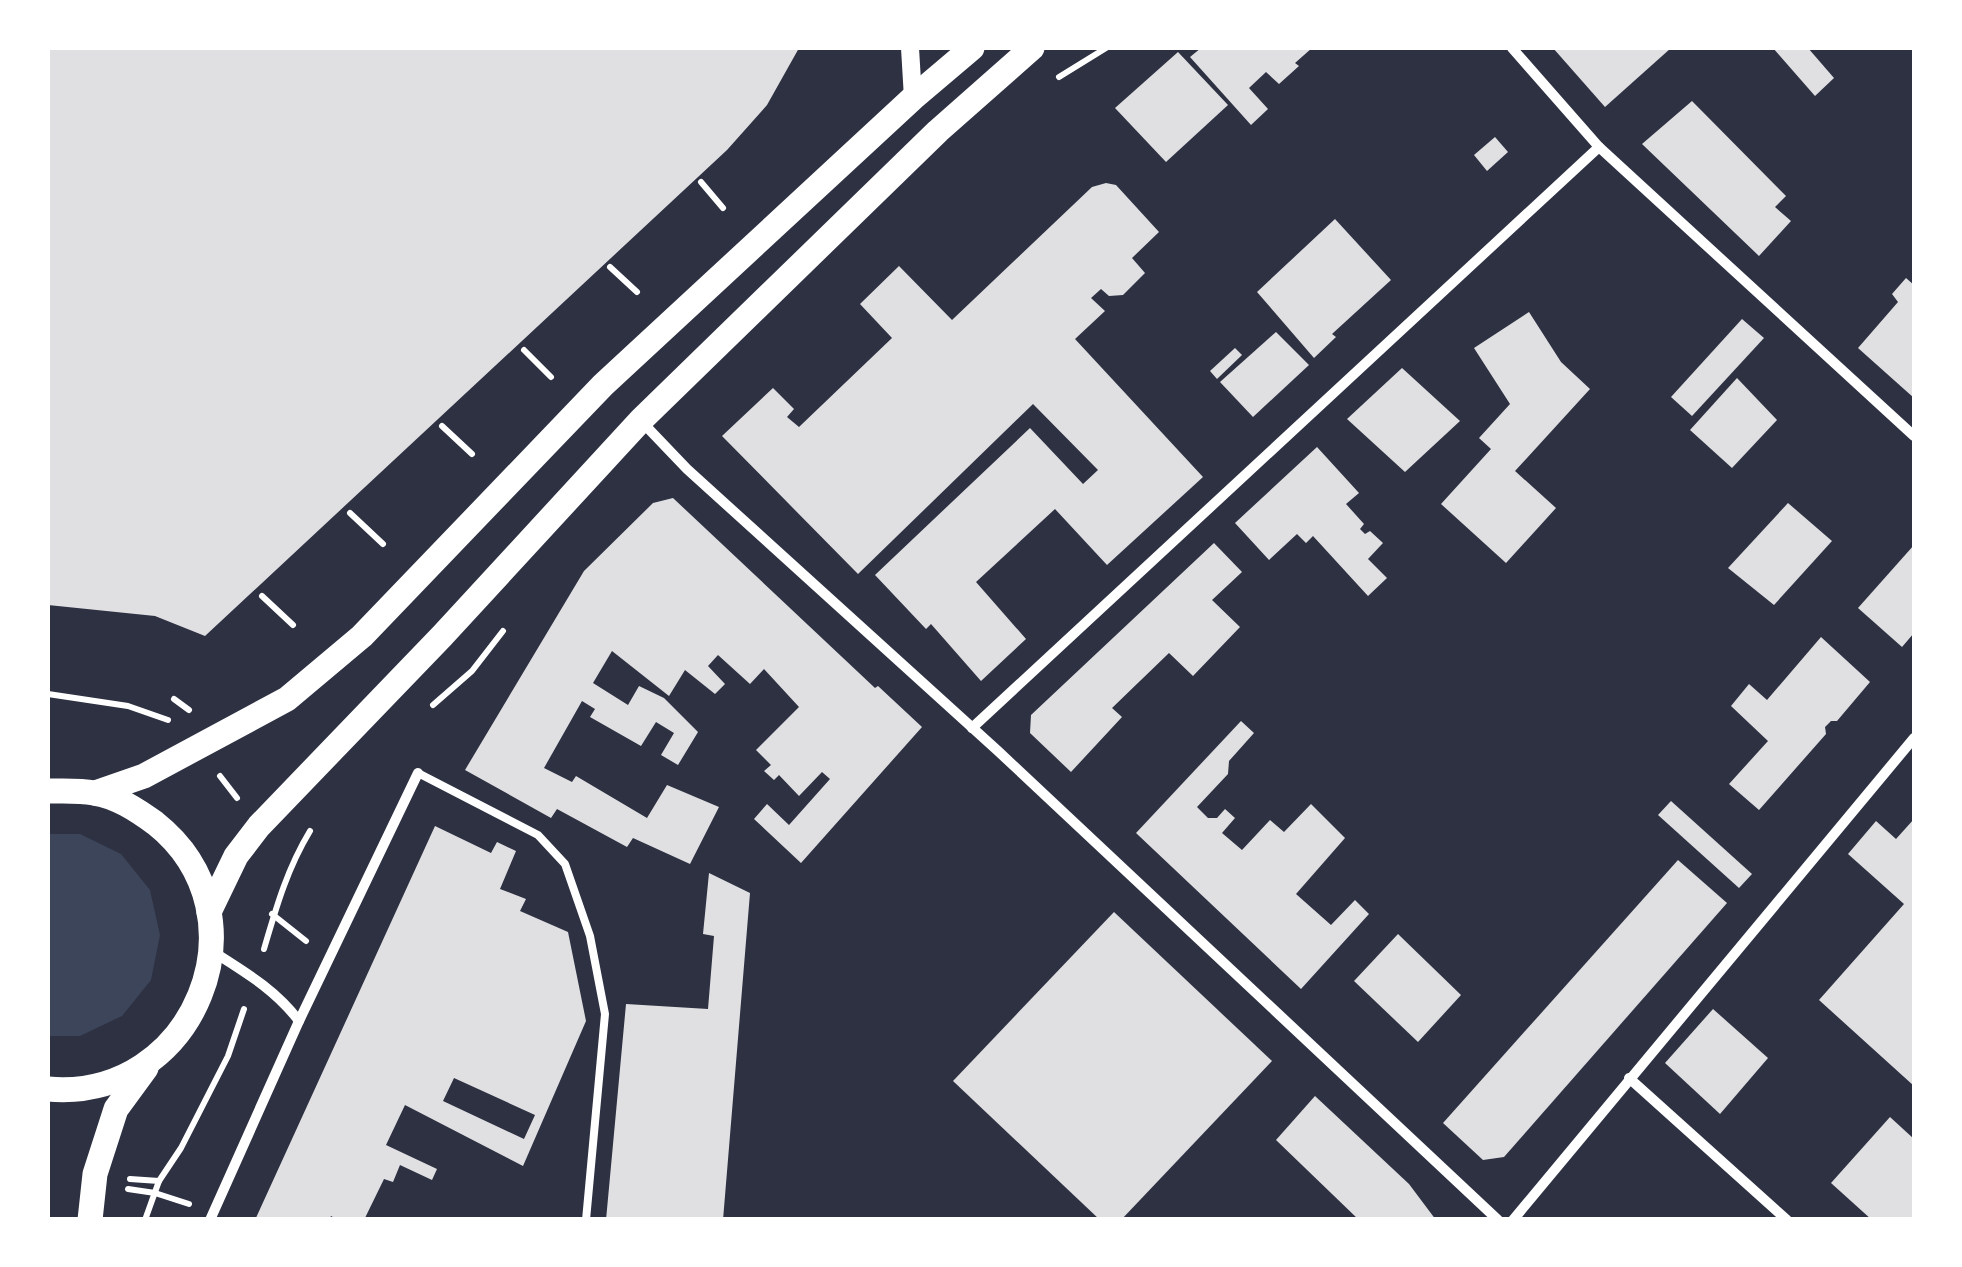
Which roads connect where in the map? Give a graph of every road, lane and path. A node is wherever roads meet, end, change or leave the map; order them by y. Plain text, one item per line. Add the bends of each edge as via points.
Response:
1 (910, 48) edge
2 (972, 48) edge
3 (1032, 48) edge
4 (1512, 48) edge
5 (913, 98) junction
6 (1599, 147) junction
7 (701, 182) dead end
8 (723, 208) dead end
9 (610, 267) dead end
10 (637, 292) dead end
11 (524, 350) dead end
12 (551, 376) dead end
13 (640, 420) junction
14 (442, 426) dead end
15 (1914, 436) edge
16 (472, 454) dead end
17 (350, 513) dead end
18 (383, 544) dead end
19 (262, 596) dead end
20 (292, 625) dead end
21 (48, 694) edge
22 (972, 728) junction
23 (1914, 738) edge
24 (200, 748) junction
25 (418, 773) joint
26 (48, 790) edge
27 (95, 792) junction
28 (259, 826) junction
29 (296, 854) dead end
30 (209, 912) junction
31 (212, 950) junction
32 (256, 977) junction
33 (300, 1022) junction
34 (149, 1064) junction
35 (1629, 1078) junction
36 (48, 1089) edge
37 (94, 1185) junction
38 (155, 1192) junction
39 (212, 1216) edge
40 (90, 1220) edge
41 (145, 1220) edge
42 (586, 1220) edge
43 (1498, 1220) edge
44 (1514, 1220) edge
45 (1787, 1220) edge

1 - 5 street
2 - 5 main road
3 - 13 main road
4 - 6 street
5 - 24 main road via 603,385 362,636 287,699
6 - 15 street
6 - 22 street
7 - 8 path
9 - 10 path
11 - 12 path
13 - 22 street
13 - 28 main road
14 - 16 path
17 - 18 path
19 - 20 path
21 - 24 path via 164,717
22 - 43 street
23 - 35 street
24 - 27 main road
24 - 28 path
25 - 33 street
25 - 42 lane via 538,834 565,864 590,936 606,1014
26 - 27 main road
27 - 30 main road via 136,808 170,835 195,871
28 - 30 main road
29 - 32 path
30 - 31 main road
31 - 32 street
31 - 34 main road via 192,1014
32 - 33 street
32 - 38 path via 228,1056
33 - 39 street
34 - 36 main road via 110,1083
34 - 37 main road via 116,1109
35 - 44 street
35 - 45 street
37 - 38 path
37 - 40 main road
38 - 39 path
38 - 41 path

